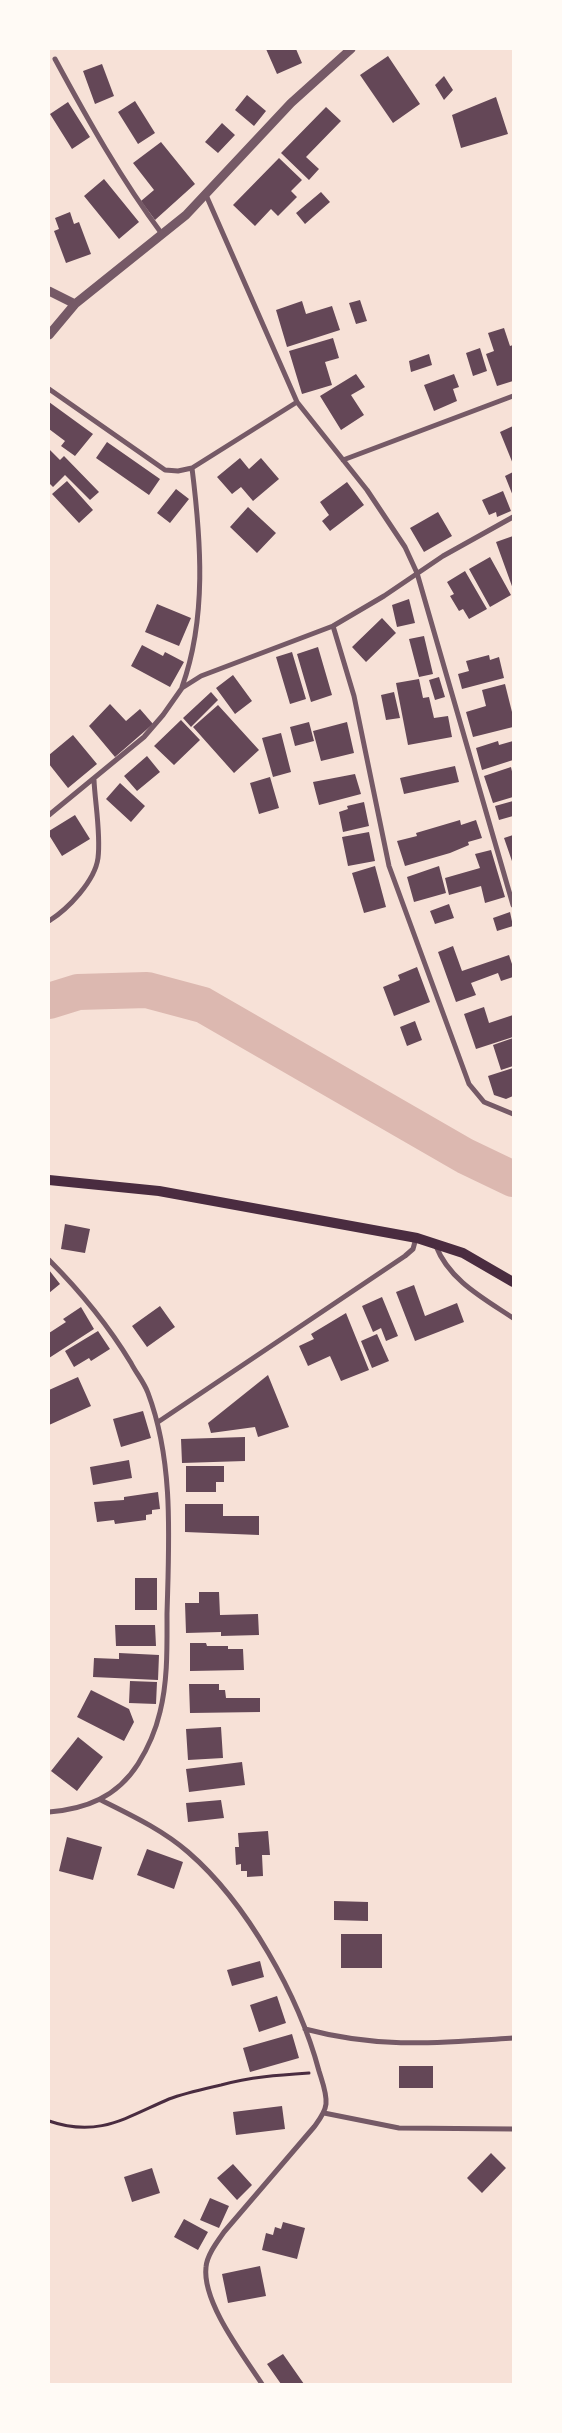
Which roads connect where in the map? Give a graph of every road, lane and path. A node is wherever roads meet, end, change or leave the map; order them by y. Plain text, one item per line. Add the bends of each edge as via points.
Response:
1 (351, 49) edge
2 (55, 59) dead end
3 (206, 195) junction
4 (162, 234) junction
5 (49, 291) edge
6 (75, 304) junction
7 (49, 335) edge
8 (49, 389) edge
9 (513, 396) edge
10 (297, 402) junction
11 (343, 460) junction
12 (192, 468) junction
13 (513, 517) edge
14 (417, 572) junction
15 (332, 626) junction
16 (182, 688) junction
17 (94, 780) junction
18 (49, 815) edge
19 (513, 906) edge
20 (49, 920) edge
21 (513, 1114) edge
22 (49, 1180) edge
23 (416, 1238) junction
24 (435, 1243) junction
25 (49, 1260) edge
26 (513, 1282) edge
27 (513, 1318) edge
28 (158, 1422) junction
29 (101, 1800) junction
30 (49, 1812) edge
31 (304, 2029) junction
32 (513, 2038) edge
33 (319, 2072) junction
34 (324, 2113) junction
35 (49, 2121) edge
36 (513, 2129) edge
37 (262, 2384) edge

1 - 3 street via 291,102
2 - 4 street via 104,150
3 - 4 street
3 - 10 street
4 - 6 street
5 - 6 street
6 - 7 street
8 - 12 street via 165,470
9 - 11 street
10 - 11 street
10 - 12 street
11 - 14 street via 388,520
12 - 16 street via 200,568 198,614 190,665
13 - 14 street
14 - 15 street via 384,596
14 - 19 street
15 - 16 street via 201,676
15 - 21 street via 354,696 389,866 469,1084 484,1102
16 - 17 street via 144,737
17 - 18 street
17 - 20 street via 98,858 92,876
22 - 23 main road via 158,1191
23 - 24 main road
23 - 28 street via 413,1249 405,1256
24 - 26 main road via 463,1253
24 - 27 street via 442,1262 452,1274
25 - 28 street via 102,1318 146,1390
28 - 29 street via 167,1486 168,1582 166,1672 160,1712 151,1740 138,1764
29 - 30 street
29 - 31 street via 188,1851 226,1890 268,1953
31 - 32 street via 338,2038 390,2043
31 - 33 street
33 - 34 street via 326,2097
33 - 35 path via 223,2084 172,2098 107,2126 68,2128
34 - 36 street via 398,2128
34 - 37 street via 224,2232 206,2266 216,2308

